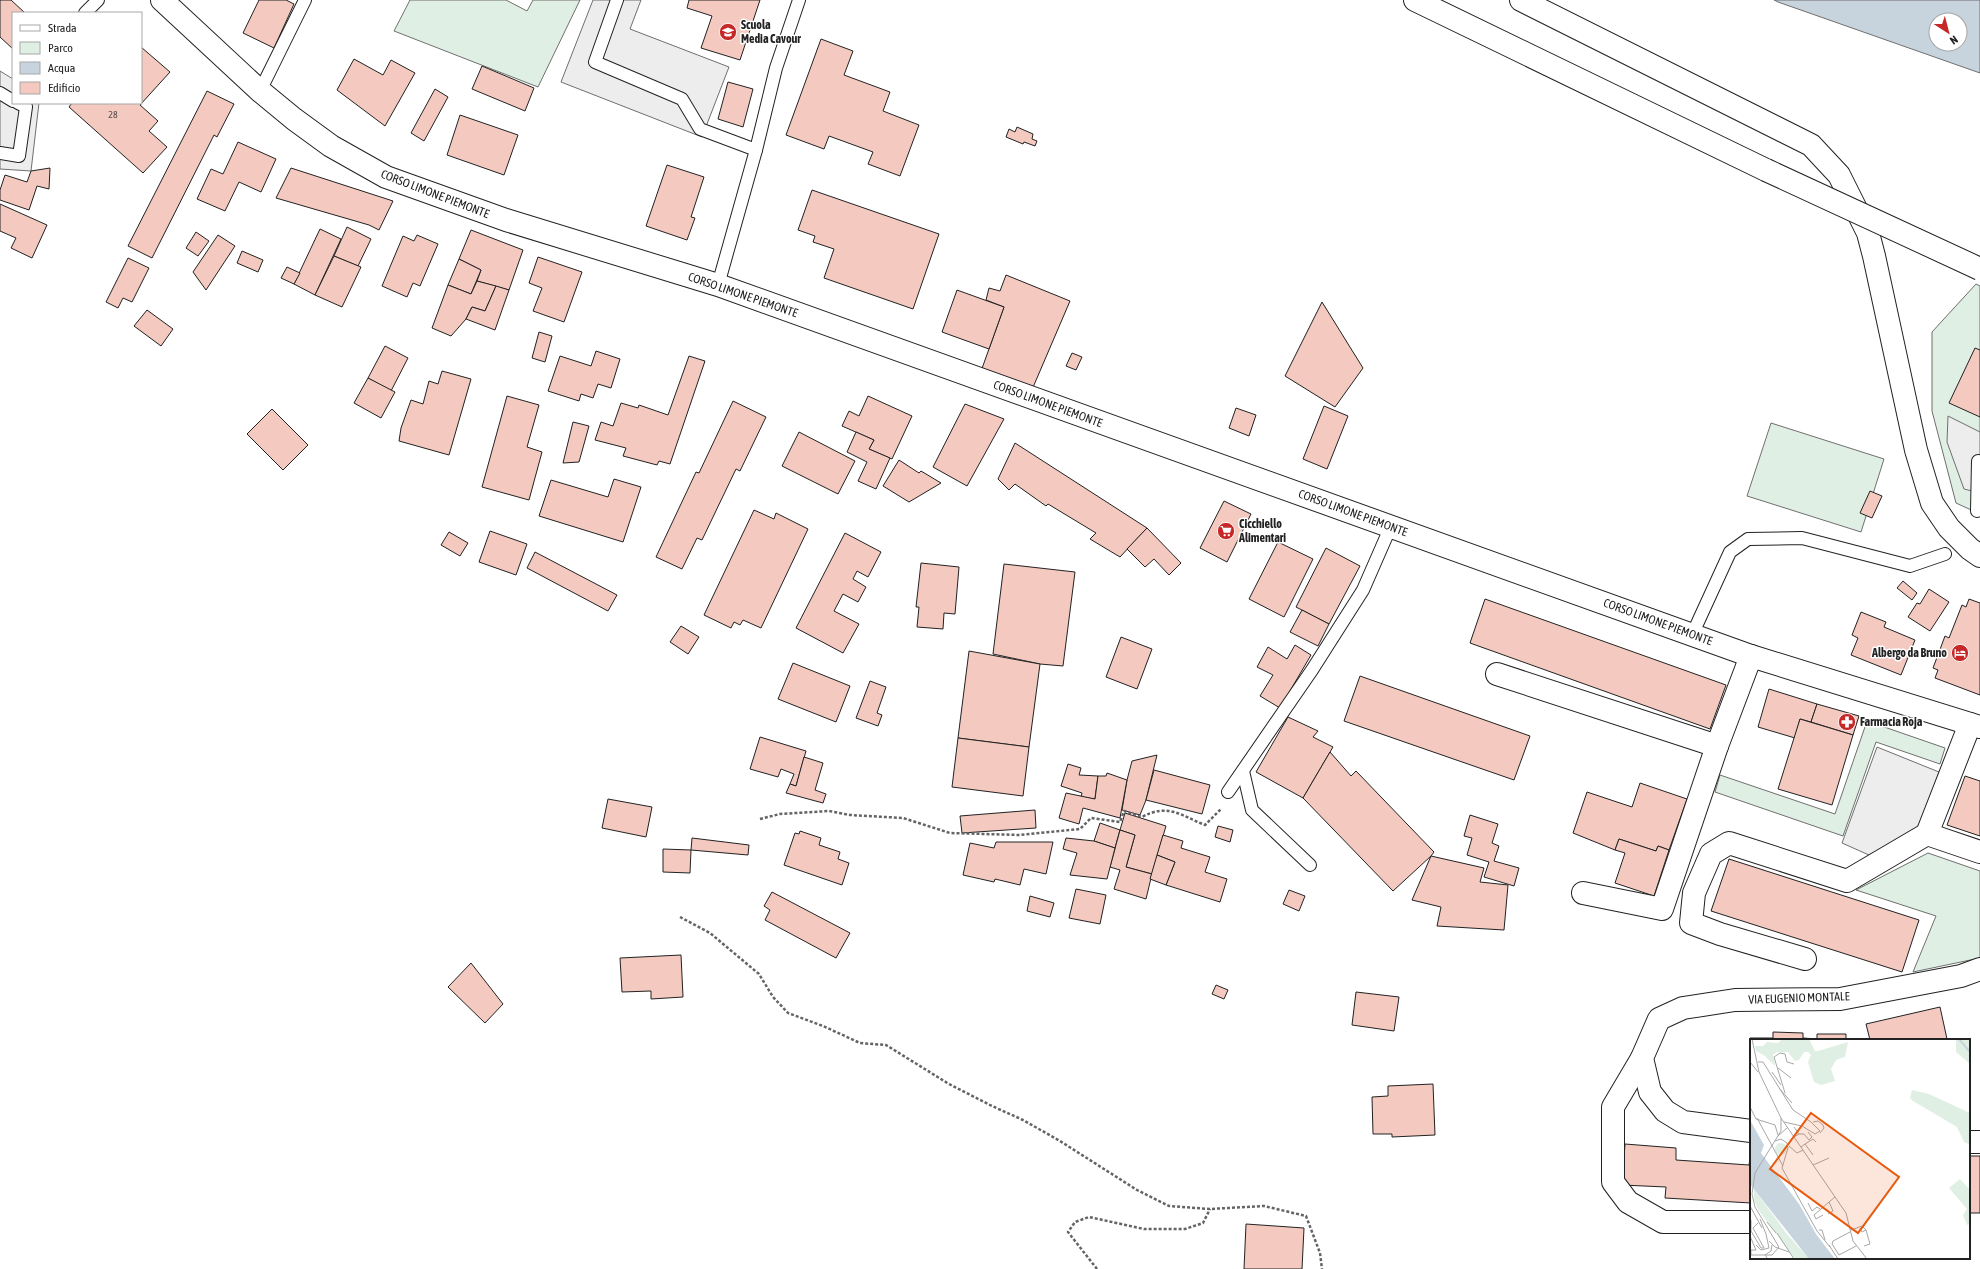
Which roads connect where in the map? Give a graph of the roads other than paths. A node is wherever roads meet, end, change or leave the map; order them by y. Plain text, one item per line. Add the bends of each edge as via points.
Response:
1 (98, 0) edge
2 (162, 0) edge
3 (305, 0) edge
4 (617, 0) edge
5 (799, 0) edge
6 (1415, 0) edge
7 (1521, 0) edge
8 (86, 12) edge
9 (260, 91) junction
10 (0, 93) edge
11 (12, 99) edge
12 (21, 104) edge
13 (756, 150) junction
14 (0, 153) edge
15 (1980, 269) edge
16 (718, 285) junction
17 (1978, 461) dead end
18 (1977, 511) dead end
19 (1391, 526) junction
20 (1945, 554) dead end
21 (1980, 556) edge
22 (1692, 635) junction
23 (1751, 656) junction
24 (1497, 674) dead end
25 (1975, 726) edge
26 (1718, 746) junction
27 (1243, 771) junction
28 (1228, 792) road end
29 (1927, 834) junction
30 (1980, 852) edge
31 (1310, 865) dead end
32 (1583, 893) dead end
33 (1805, 959) dead end
34 (1980, 969) edge
35 (1642, 1058) junction
36 (1750, 1131) edge
37 (1750, 1222) edge

1 - 8 lane
2 - 9 main road, CORSO LIMONE PIEMONTE
3 - 9 lane
4 - 13 lane via 595,62 682,99 700,129
5 - 13 lane via 776,68
6 - 15 main road, bridge via 1766,170
7 - 21 main road via 1811,145 1839,175 1868,232 1916,450 1932,503 1949,528
9 - 16 main road, CORSO LIMONE PIEMONTE via 331,146 386,176 506,220
10 - 11 lane
12 - 14 lane via 26,107 19,156
13 - 16 lane
16 - 19 main road, CORSO LIMONE PIEMONTE
17 - 18 lane
19 - 22 main road, CORSO LIMONE PIEMONTE
19 - 27 lane via 1363,590
20 - 22 lane via 1910,566 1802,538 1748,539 1730,552
22 - 23 main road, CORSO LIMONE PIEMONTE
23 - 25 main road, CORSO LIMONE PIEMONTE
23 - 26 main road
24 - 26 main road
25 - 29 main road
26 - 32 main road via 1662,909
27 - 28 lane
27 - 31 lane via 1252,810
29 - 30 main road
29 - 33 main road via 1847,881 1729,843 1711,854 1694,893 1691,923
34 - 35 main road, VIA EUGENIO MONTALE via 1961,976 1840,999 1735,1000 1683,1008 1659,1019
35 - 36 main road via 1650,1092 1665,1111 1683,1122
35 - 37 main road, VIA EUGENIO MONTALE via 1614,1106 1613,1182 1628,1202 1663,1222

